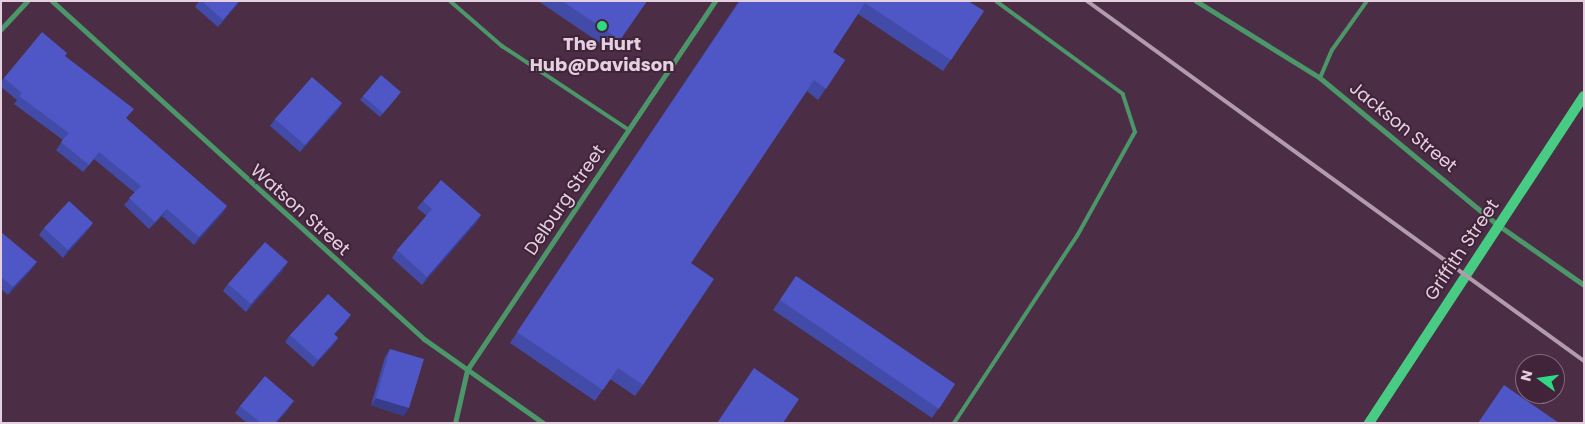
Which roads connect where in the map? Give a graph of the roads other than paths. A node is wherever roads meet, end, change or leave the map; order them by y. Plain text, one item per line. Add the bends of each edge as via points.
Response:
1 (27, 1) edge
2 (52, 1) edge
3 (450, 1) edge
4 (716, 1) edge
5 (996, 1) edge
6 (1196, 1) edge
7 (1367, 1) edge
8 (1, 29) edge
9 (1320, 78) junction
10 (1584, 96) edge
11 (628, 130) junction
12 (1498, 225) junction
13 (1584, 285) edge
14 (466, 370) junction
15 (455, 423) edge
16 (543, 423) edge
17 (954, 423) edge
18 (1369, 423) edge

1 - 8 street
2 - 14 street, Watson Street via 424,339
3 - 11 lane via 502,46
4 - 11 street, Delburg Street
5 - 17 lane via 1123,94 1135,132 1078,236
6 - 9 street, Jackson Street
7 - 9 lane via 1332,50
9 - 12 street, Jackson Street
10 - 12 main road, Griffith Street
11 - 14 street, Delburg Street
12 - 13 street, Jackson Street
12 - 18 main road, Griffith Street
14 - 15 street, Delburg Street
14 - 16 street, Watson Street

